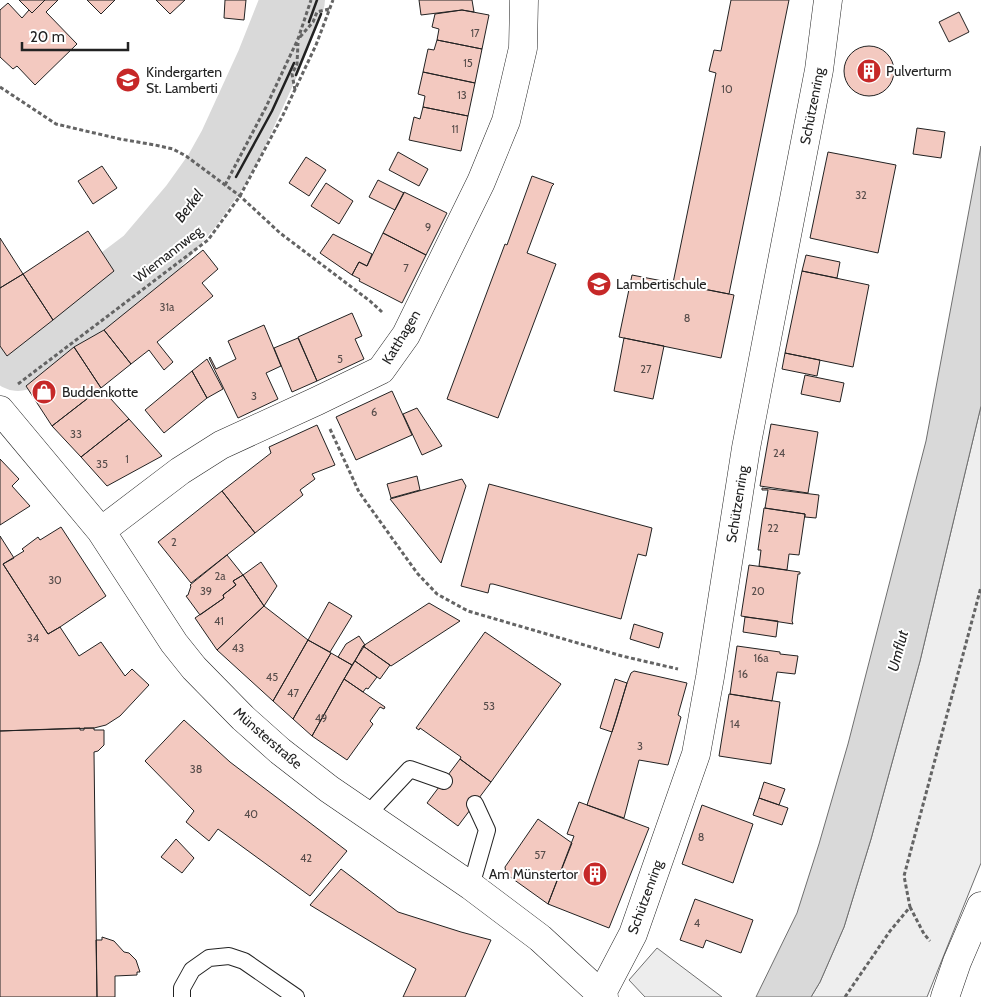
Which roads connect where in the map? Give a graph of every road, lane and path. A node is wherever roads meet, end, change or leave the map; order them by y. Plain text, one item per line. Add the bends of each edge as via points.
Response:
1 (311, 0) edge
2 (332, 0) edge
3 (524, 0) edge
4 (828, 0) edge
5 (329, 9) junction
6 (298, 39) junction
7 (0, 87) edge
8 (295, 91) junction
9 (223, 183) junction
10 (240, 196) junction
11 (406, 335) junction
12 (15, 387) dead end
13 (317, 401) junction
14 (0, 410) edge
15 (102, 531) junction
16 (981, 587) edge
17 (710, 677) junction
18 (444, 781) dead end
19 (475, 804) dead end
20 (367, 815) junction
21 (471, 886) junction
22 (981, 906) edge
23 (602, 996) edge
24 (182, 997) edge
25 (296, 997) edge
26 (844, 997) edge
27 (945, 997) edge

1 - 6 path
2 - 5 path, Wiemannweg
3 - 11 street, Katthagen via 523,48 506,120 481,182
4 - 17 street, Schützenring via 820,70 768,328
5 - 6 path via 317,12
5 - 8 path, Wiemannweg
6 - 8 path via 297,64 292,74
6 - 9 path via 266,107
7 - 9 path via 56,124 173,149
8 - 10 path, Wiemannweg
9 - 10 path
10 - 11 path via 280,233 370,301
10 - 12 path, Wiemannweg via 208,240
11 - 13 street, Katthagen via 381,370
13 - 15 street, Katthagen via 221,445 180,471
13 - 17 path via 359,492 417,573 437,594 468,611 622,656
14 - 15 street, Münsterstraße
15 - 20 street, Münsterstraße via 174,643 194,668 280,751
16 - 26 path via 904,876 910,907
17 - 23 street, Schützenring via 696,754 633,934
18 - 20 lane via 410,769
19 - 21 lane via 487,830
20 - 21 street, Münsterstraße
21 - 23 street, Münsterstraße via 540,938
22 - 27 street
24 - 25 lane via 182,988 192,970 209,958 229,956 244,961

